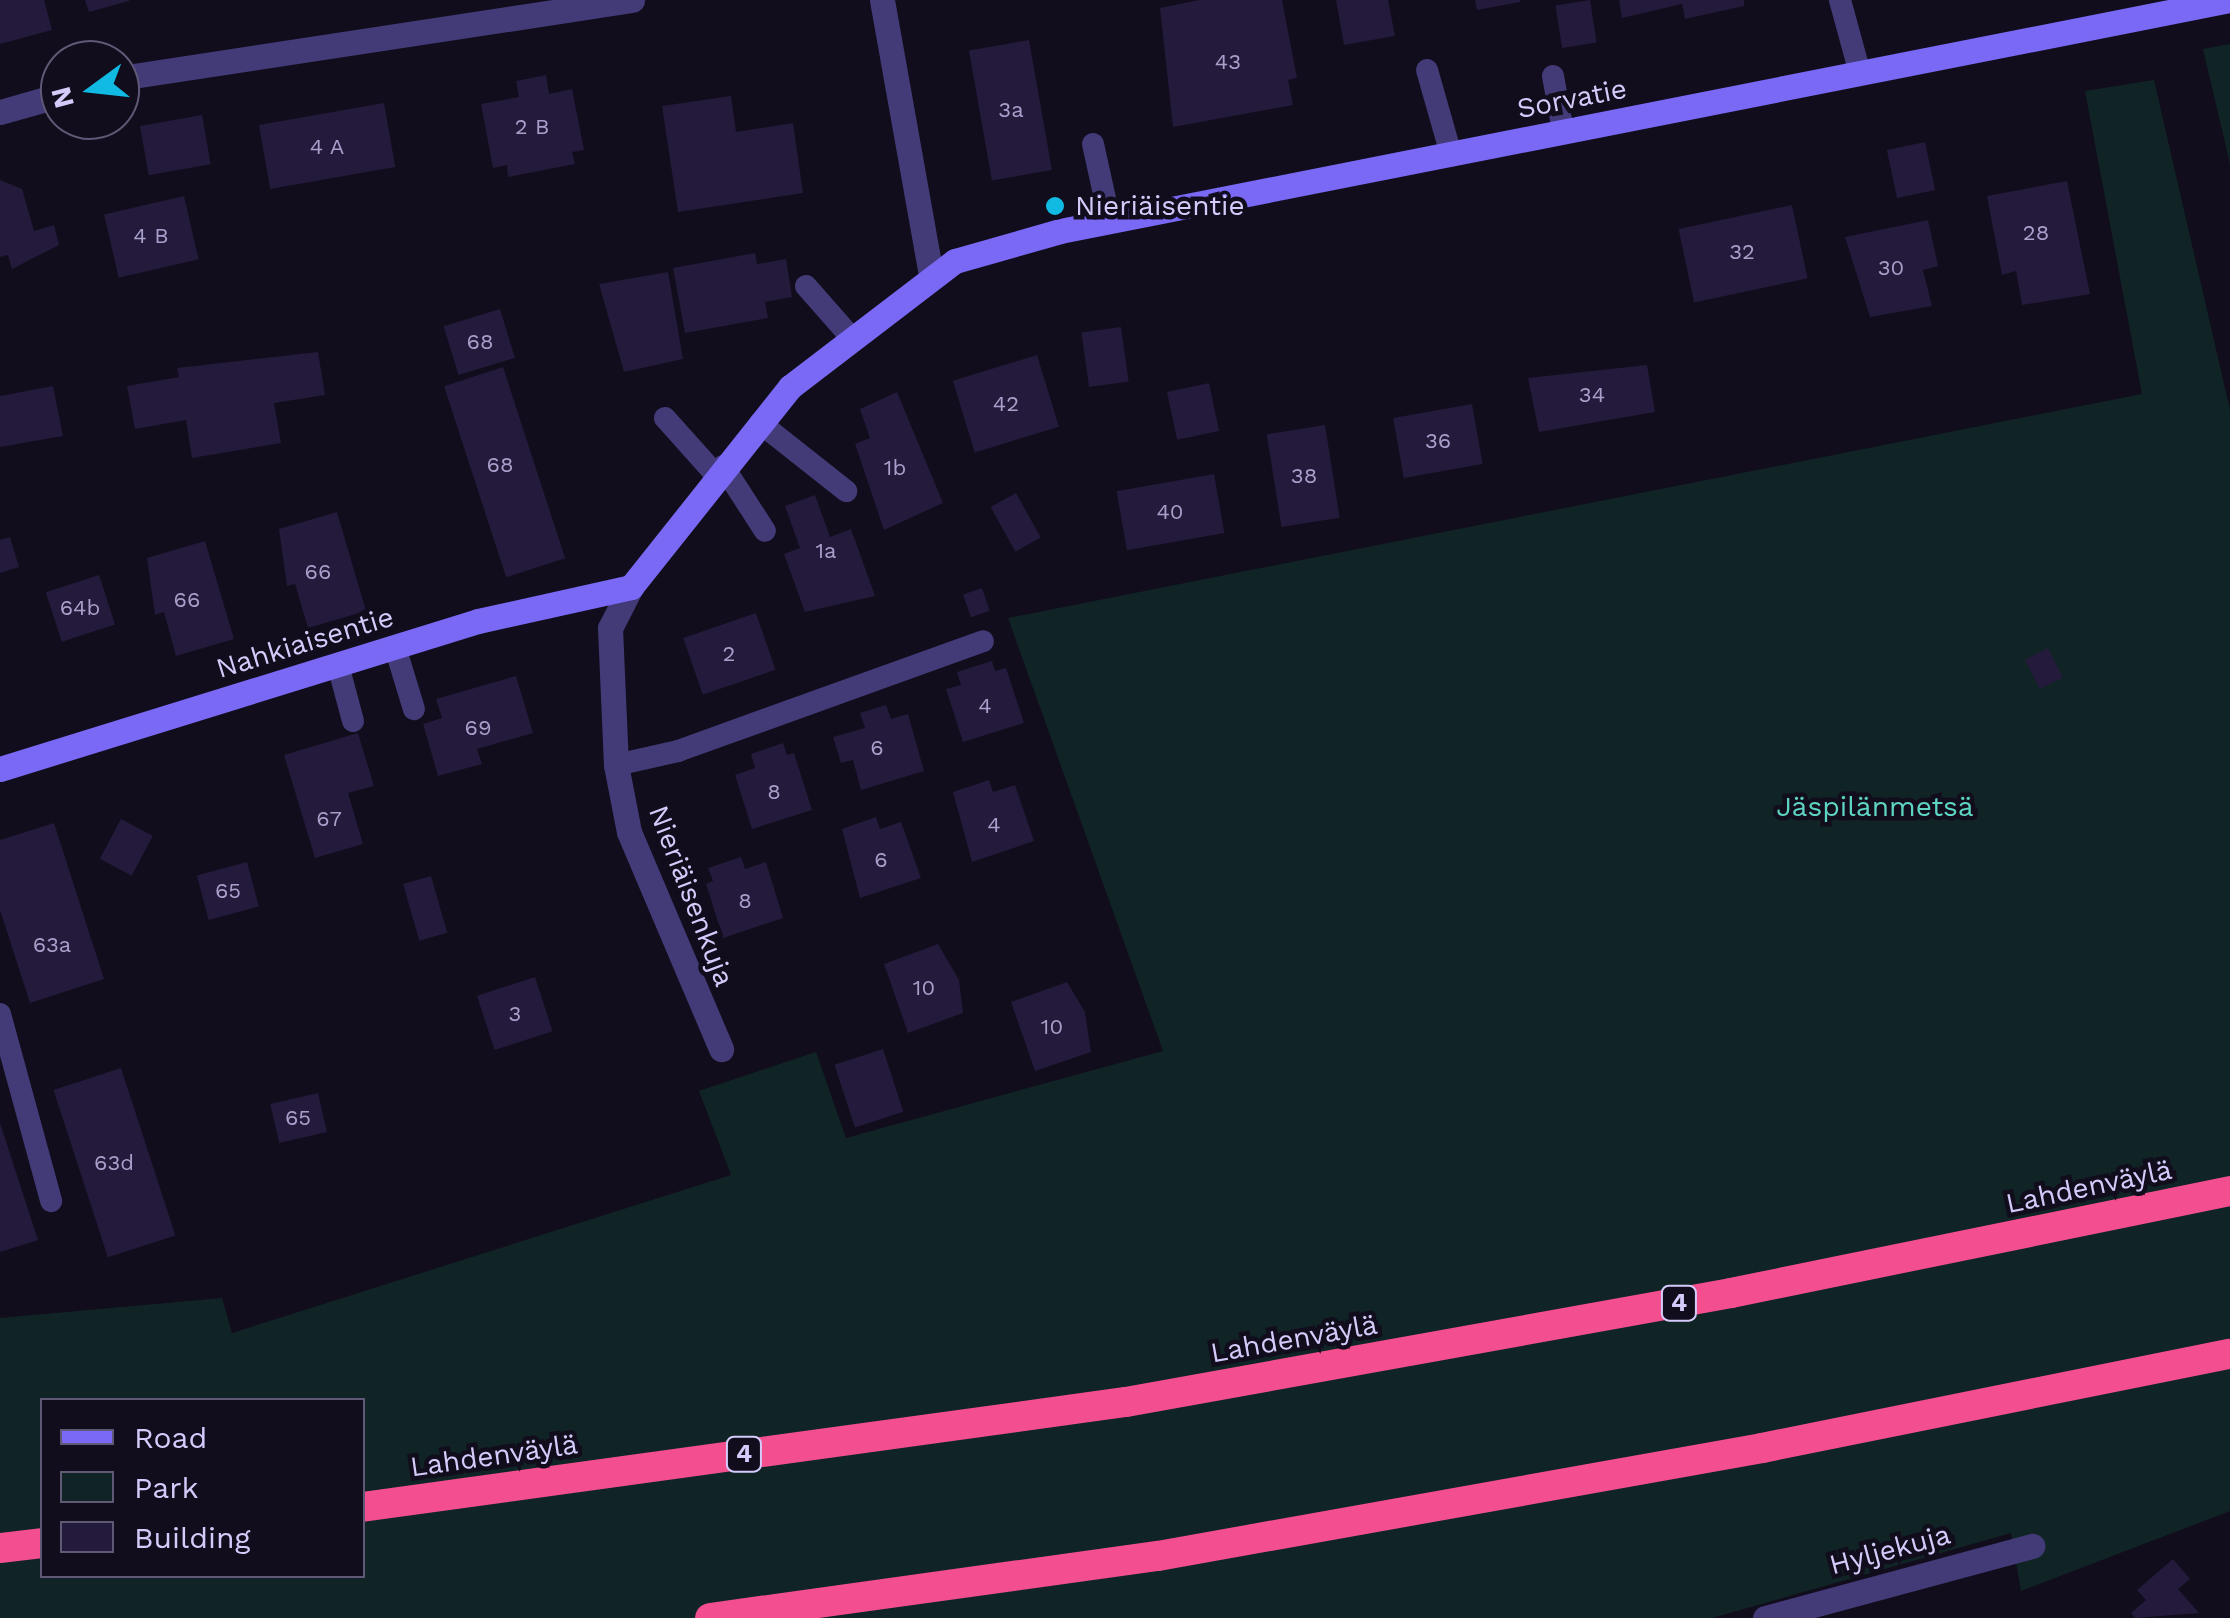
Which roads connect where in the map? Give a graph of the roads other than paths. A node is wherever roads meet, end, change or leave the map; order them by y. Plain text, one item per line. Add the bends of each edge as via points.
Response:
1 (632, 0) edge
2 (882, 0) edge
3 (1840, 0) edge
4 (2230, 0) edge
5 (2130, 10) edge
6 (1427, 70) dead end
7 (1860, 70) junction
8 (140, 75) edge
9 (1553, 76) dead end
10 (40, 101) edge
11 (0, 112) edge
12 (1563, 132) junction
13 (1092, 144) dead end
14 (1450, 154) junction
15 (1110, 221) junction
16 (931, 275) junction
17 (806, 286) dead end
18 (849, 335) junction
19 (664, 418) dead end
20 (760, 423) junction
21 (719, 471) junction
22 (846, 491) dead end
23 (765, 531) dead end
24 (631, 587) junction
25 (983, 640) dead end
26 (394, 647) junction
27 (338, 664) junction
28 (414, 708) dead end
29 (353, 722) dead end
30 (616, 765) junction
31 (0, 769) edge
32 (0, 1014) edge
33 (720, 1050) dead end
34 (2230, 1191) edge
35 (51, 1201) dead end
36 (2230, 1354) edge
37 (365, 1506) edge
38 (40, 1543) edge
39 (2032, 1546) dead end
40 (0, 1548) edge
41 (710, 1618) edge
42 (1765, 1618) edge

1 - 8 street
2 - 16 street
3 - 7 lane
4 - 5 street, Sorvatie
5 - 7 street, Sorvatie
6 - 14 lane
7 - 12 street, Sorvatie
9 - 12 lane
10 - 11 street
12 - 14 street, Sorvatie
13 - 15 lane
14 - 15 street, Sorvatie
15 - 16 street, Sorvatie via 1003,244
16 - 18 street
17 - 18 lane
18 - 20 street
19 - 21 lane
20 - 21 street
20 - 22 lane
21 - 23 lane
21 - 24 street
24 - 26 street, Nahkiaisentie via 599,588
24 - 30 street, Nieriäisenkuja via 610,628
25 - 30 lane via 678,750
26 - 27 street, Nahkiaisentie
26 - 28 lane
27 - 29 lane
27 - 31 street, Nahkiaisentie
30 - 33 street, Nieriäisenkuja via 629,832
32 - 35 lane
34 - 37 highway, Lahdenväylä / 4 via 1731,1294 1126,1402
36 - 41 highway via 1762,1448 1158,1556
38 - 40 highway
39 - 42 street, Hyljekuja

